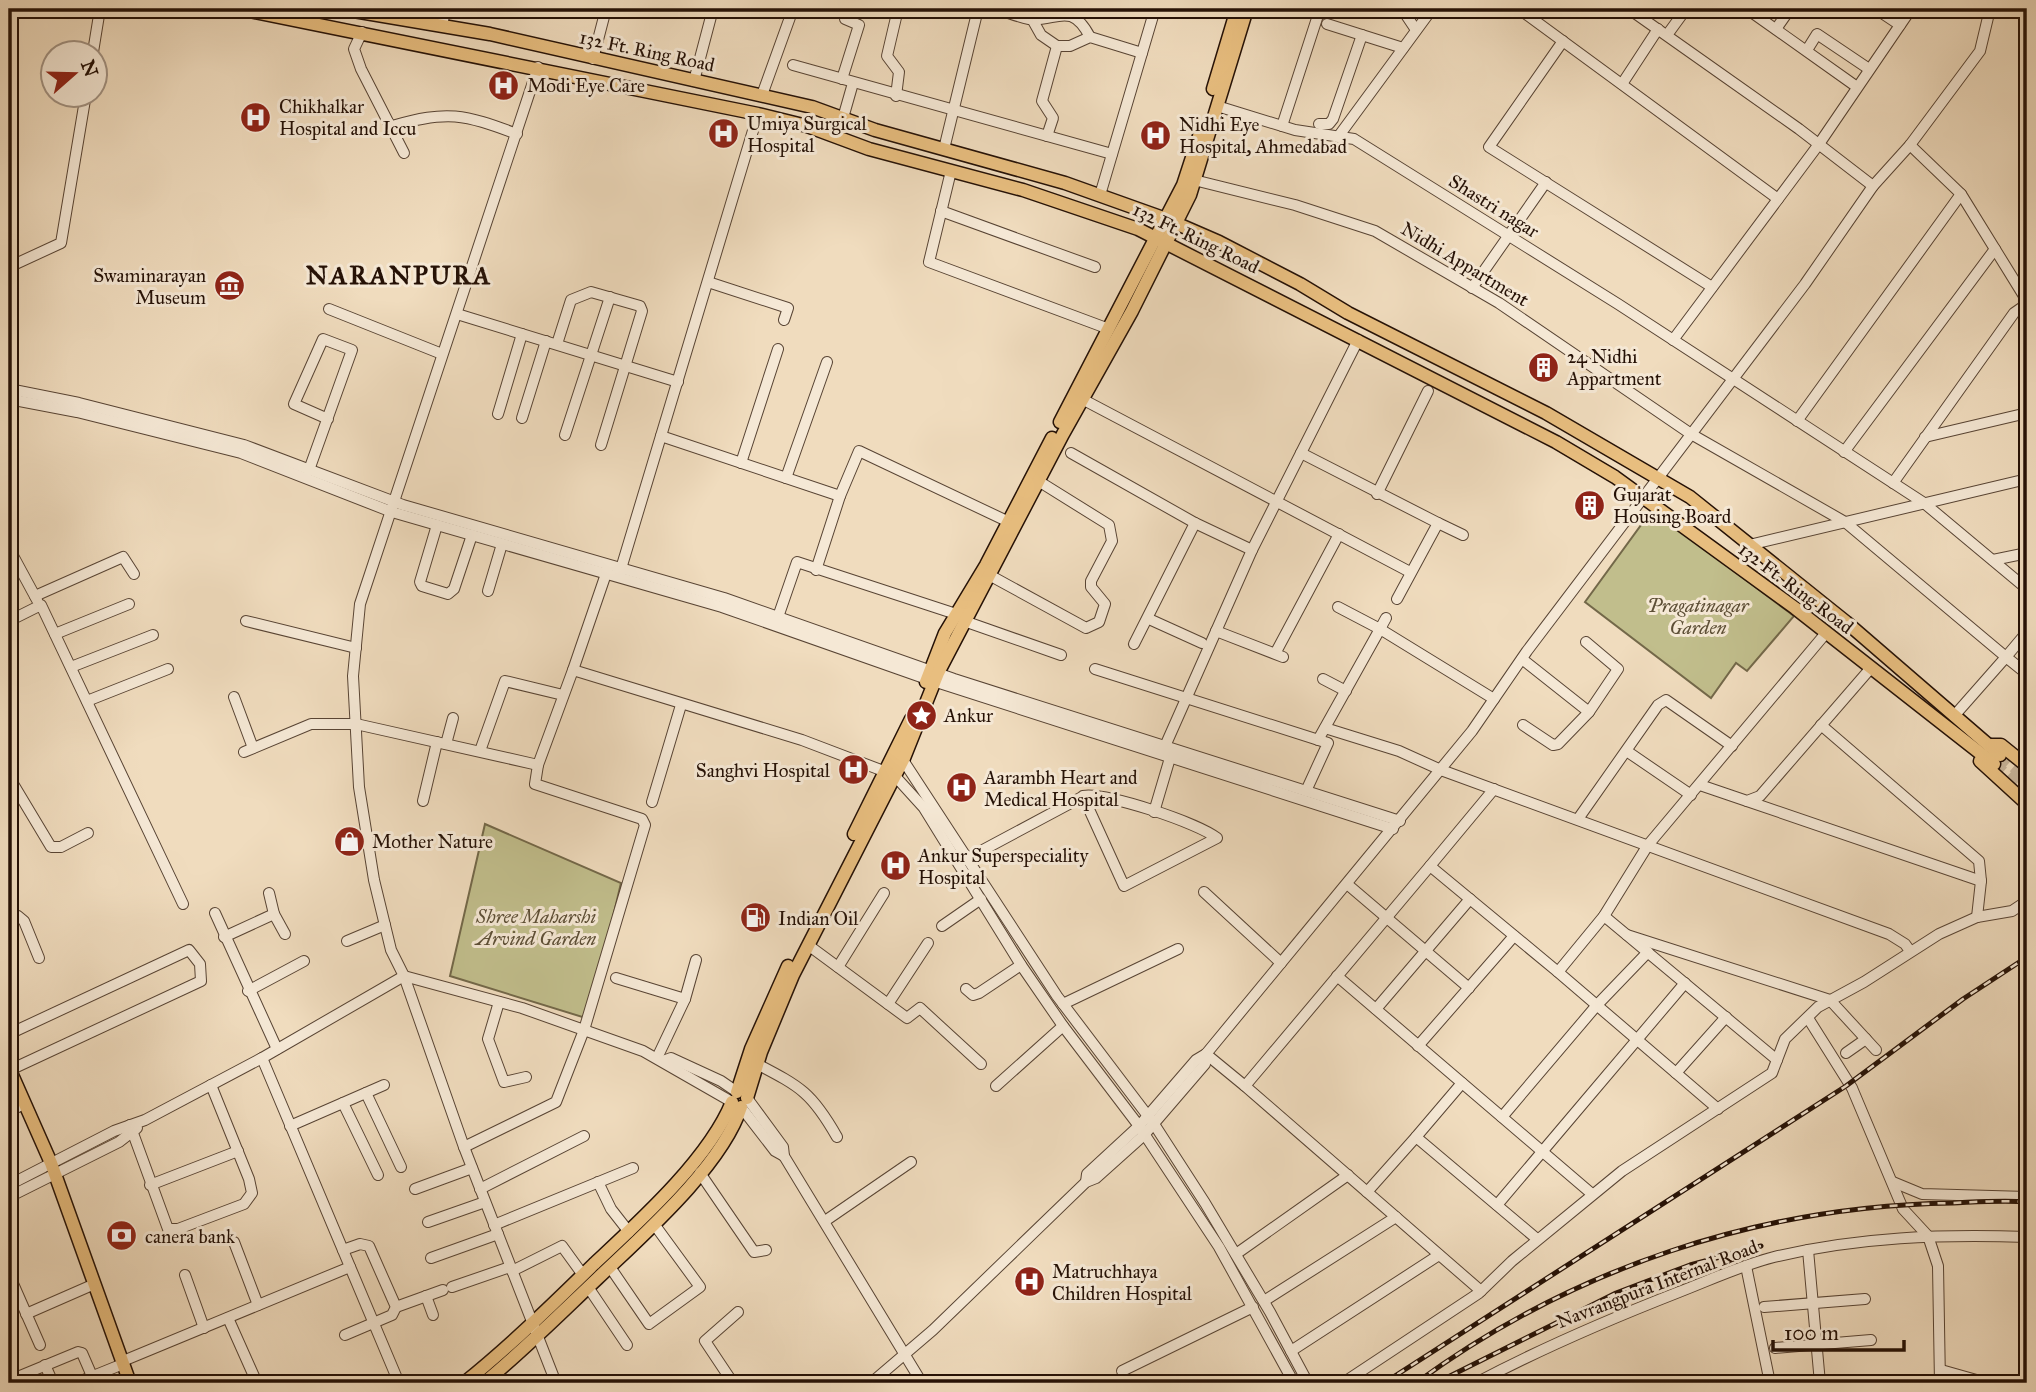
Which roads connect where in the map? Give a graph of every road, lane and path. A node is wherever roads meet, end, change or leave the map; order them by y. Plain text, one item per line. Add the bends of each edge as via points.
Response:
1 (100, 9) edge
2 (240, 9) edge
3 (342, 9) edge
4 (446, 9) edge
5 (606, 9) edge
6 (713, 9) edge
7 (793, 9) edge
8 (898, 9) edge
9 (978, 9) edge
10 (996, 9) edge
11 (1155, 9) edge
12 (1237, 9) edge
13 (1247, 9) edge
14 (1320, 9) edge
15 (1402, 9) edge
16 (1432, 9) edge
17 (1519, 9) edge
18 (1629, 9) edge
19 (1686, 9) edge
20 (1747, 9) edge
21 (1790, 9) edge
22 (1876, 9) edge
23 (1911, 9) edge
24 (1990, 9) edge
25 (1068, 10) edge
26 (379, 12) edge
27 (845, 19) dead end
28 (1032, 19) junction
29 (442, 24) junction
30 (1328, 24) dead end
31 (1900, 25) junction
32 (1776, 29) junction
33 (1416, 30) junction
34 (362, 32) junction
35 (1662, 32) junction
36 (1362, 35) junction
37 (1090, 37) junction
38 (95, 38) edge
39 (1563, 41) junction
40 (1057, 46) junction
41 (1403, 48) junction
42 (1807, 51) junction
43 (1142, 53) junction
44 (593, 59) junction
45 (793, 65) dead end
46 (538, 67) junction
47 (1869, 69) junction
48 (694, 81) junction
49 (848, 81) junction
50 (1622, 84) junction
51 (1857, 87) junction
52 (762, 95) junction
53 (896, 96) junction
54 (1217, 106) junction
55 (84, 108) edge
56 (952, 112) junction
57 (758, 114) junction
58 (843, 118) junction
59 (1320, 124) dead end
60 (392, 126) junction
61 (1282, 126) junction
62 (517, 134) junction
63 (1047, 136) junction
64 (1338, 137) junction
65 (1819, 144) junction
66 (1910, 145) junction
67 (944, 149) junction
68 (404, 153) dead end
69 (1112, 154) junction
70 (951, 171) junction
71 (1194, 180) junction
72 (1546, 182) junction
73 (1872, 186) junction
74 (1961, 194) junction
75 (1100, 195) junction
76 (1778, 199) junction
77 (941, 211) junction
78 (1171, 221) junction
79 (1510, 236) junction
80 (1162, 240) junction
81 (1995, 249) junction
82 (9, 267) edge
83 (1096, 267) dead end
84 (708, 282) junction
85 (1712, 287) junction
86 (1472, 288) junction
87 (610, 298) junction
88 (2027, 303) edge
89 (329, 309) dead end
90 (457, 314) junction
91 (784, 320) dead end
92 (1109, 329) junction
93 (522, 334) junction
94 (1358, 340) junction
95 (1673, 340) junction
96 (546, 341) junction
97 (557, 344) junction
98 (778, 349) dead end
99 (442, 354) junction
100 (591, 354) junction
101 (827, 362) dead end
102 (626, 365) junction
103 (1734, 380) junction
104 (678, 382) junction
105 (9, 389) edge
106 (1428, 391) dead end
107 (9, 398) edge
108 (1082, 399) junction
109 (2027, 413) edge
110 (498, 414) dead end
111 (522, 418) dead end
112 (328, 419) junction
113 (1797, 421) junction
114 (1692, 434) junction
115 (565, 435) dead end
116 (661, 436) junction
117 (1925, 437) junction
118 (601, 445) dead end
119 (1844, 452) junction
120 (1070, 453) dead end
121 (1301, 453) junction
122 (741, 463) junction
123 (309, 470) junction
124 (786, 478) junction
125 (1660, 478) junction
126 (2027, 479) edge
127 (1040, 482) junction
128 (1893, 483) junction
129 (1377, 494) junction
130 (840, 496) junction
131 (1643, 497) junction
132 (1277, 501) junction
133 (1924, 503) junction
134 (392, 506) junction
135 (9, 519) edge
136 (1009, 522) junction
137 (1845, 522) junction
138 (1195, 523) junction
139 (1438, 523) junction
140 (437, 525) junction
141 (1339, 534) junction
142 (472, 535) junction
143 (1463, 535) dead end
144 (502, 544) junction
145 (1749, 545) junction
146 (1252, 550) junction
147 (2027, 553) edge
148 (1993, 561) junction
149 (608, 570) junction
150 (816, 570) junction
151 (1410, 572) junction
152 (620, 573) junction
153 (134, 574) dead end
154 (991, 576) junction
155 (2027, 589) edge
156 (488, 591) dead end
157 (1397, 598) dead end
158 (38, 601) junction
159 (129, 604) dead end
160 (1338, 607) dead end
161 (778, 617) junction
162 (960, 618) junction
163 (1386, 618) dead end
164 (1149, 619) junction
165 (9, 621) edge
166 (246, 621) dead end
167 (1380, 629) junction
168 (1216, 631) junction
169 (2027, 632) edge
170 (1826, 633) junction
171 (55, 634) junction
172 (153, 635) dead end
173 (1586, 642) dead end
174 (1202, 643) dead end
175 (1134, 644) dead end
176 (356, 648) junction
177 (1061, 655) dead end
178 (2006, 657) junction
179 (1522, 659) junction
180 (71, 667) junction
181 (1870, 668) junction
182 (168, 669) dead end
183 (1095, 669) dead end
184 (573, 670) junction
185 (2027, 674) edge
186 (933, 676) junction
187 (1323, 678) dead end
188 (1346, 691) junction
189 (563, 695) junction
190 (234, 697) dead end
191 (1185, 699) junction
192 (1494, 699) junction
193 (87, 701) junction
194 (681, 705) junction
195 (1589, 712) junction
196 (1954, 716) junction
197 (453, 718) dead end
198 (356, 724) junction
199 (1523, 725) dead end
200 (1821, 725) junction
201 (1325, 728) junction
202 (1318, 740) junction
203 (441, 743) junction
204 (1731, 746) junction
205 (1984, 749) junction
206 (480, 751) junction
207 (1628, 752) junction
208 (900, 754) junction
209 (1165, 754) junction
210 (1997, 760) tunnel mouth
211 (538, 765) junction
212 (2027, 766) edge
213 (1441, 770) junction
214 (891, 773) junction
215 (9, 777) edge
216 (1700, 785) junction
217 (1494, 789) junction
218 (1306, 791) junction
219 (1691, 795) junction
220 (1083, 796) junction
221 (1747, 800) junction
222 (423, 801) dead end
223 (652, 802) dead end
224 (2027, 804) edge
225 (1154, 812) junction
226 (1578, 819) junction
227 (1397, 825) junction
228 (88, 833) dead end
229 (1648, 845) junction
230 (968, 858) junction
231 (1430, 866) junction
232 (1981, 881) junction
233 (1347, 884) junction
234 (1204, 892) dead end
235 (269, 893) dead end
236 (884, 893) dead end
237 (981, 899) junction
238 (1470, 899) junction
239 (2027, 901) edge
240 (183, 904) dead end
241 (215, 913) dead end
242 (274, 914) junction
243 (1604, 916) junction
244 (1977, 917) junction
245 (9, 918) edge
246 (1386, 918) junction
247 (385, 925) junction
248 (942, 926) dead end
249 (285, 934) dead end
250 (1627, 935) junction
251 (1514, 936) junction
252 (224, 937) junction
253 (347, 941) dead end
254 (928, 943) dead end
255 (808, 945) junction
256 (1178, 949) dead end
257 (1426, 951) junction
258 (1910, 951) junction
259 (1648, 952) junction
260 (38, 958) dead end
261 (696, 960) dead end
262 (304, 961) dead end
263 (1281, 963) junction
264 (1021, 965) junction
265 (838, 967) junction
266 (1558, 972) junction
267 (404, 976) junction
268 (1337, 976) junction
269 (616, 978) dead end
270 (1685, 983) junction
271 (1469, 988) junction
272 (965, 989) dead end
273 (248, 990) junction
274 (685, 999) junction
275 (1830, 1000) junction
276 (499, 1002) junction
277 (888, 1004) junction
278 (1063, 1004) junction
279 (1597, 1005) junction
280 (1376, 1009) junction
281 (1726, 1017) junction
282 (1808, 1018) junction
283 (1063, 1026) junction
284 (584, 1030) junction
285 (9, 1034) edge
286 (1636, 1038) junction
287 (1866, 1040) junction
288 (1418, 1046) junction
289 (277, 1049) junction
290 (1876, 1050) dead end
291 (1846, 1053) dead end
292 (1206, 1054) junction
293 (262, 1058) junction
294 (660, 1060) junction
295 (1777, 1060) junction
296 (757, 1064) junction
297 (981, 1064) dead end
298 (9, 1069) edge
299 (1676, 1073) junction
300 (526, 1077) dead end
301 (1462, 1083) junction
302 (9, 1085) edge
303 (211, 1085) junction
304 (384, 1085) dead end
305 (996, 1086) dead end
306 (1245, 1086) junction
307 (366, 1093) junction
308 (739, 1100) junction
309 (343, 1103) junction
310 (13, 1109) edge
311 (1718, 1109) junction
312 (1502, 1117) junction
313 (1150, 1120) junction
314 (290, 1126) junction
315 (131, 1128) junction
316 (1141, 1130) junction
317 (583, 1136) dead end
318 (837, 1137) dead end
319 (1416, 1137) junction
320 (464, 1147) junction
321 (1541, 1150) junction
322 (238, 1151) junction
323 (911, 1162) dead end
324 (401, 1167) dead end
325 (472, 1168) junction
326 (633, 1168) dead end
327 (49, 1170) junction
328 (700, 1173) junction
329 (378, 1175) dead end
330 (1348, 1175) junction
331 (598, 1182) junction
332 (1893, 1182) junction
333 (9, 1185) edge
334 (150, 1185) junction
335 (415, 1189) dead end
336 (480, 1189) junction
337 (1367, 1192) junction
338 (1592, 1194) junction
339 (9, 1197) edge
340 (2027, 1197) edge
341 (485, 1202) junction
342 (1497, 1205) junction
343 (1396, 1217) junction
344 (428, 1222) dead end
345 (825, 1222) junction
346 (654, 1224) junction
347 (496, 1230) junction
348 (629, 1232) junction
349 (1928, 1236) junction
350 (2027, 1237) edge
351 (1537, 1239) junction
352 (234, 1242) dead end
353 (343, 1250) junction
354 (766, 1250) dead end
355 (1808, 1250) junction
356 (1236, 1254) junction
357 (1439, 1255) junction
358 (431, 1258) dead end
359 (1746, 1266) junction
360 (350, 1267) junction
361 (610, 1267) junction
362 (511, 1269) junction
363 (185, 1275) dead end
364 (10, 1279) dead end
365 (586, 1281) junction
366 (90, 1286) junction
367 (1481, 1291) junction
368 (426, 1296) junction
369 (1865, 1299) dead end
370 (1264, 1301) junction
371 (1812, 1301) junction
372 (258, 1305) junction
373 (396, 1307) junction
374 (1253, 1307) junction
375 (1764, 1307) dead end
376 (738, 1312) dead end
377 (26, 1314) junction
378 (433, 1315) dead end
379 (228, 1318) junction
380 (373, 1323) junction
381 (204, 1328) junction
382 (535, 1331) junction
383 (345, 1335) dead end
384 (1871, 1340) dead end
385 (40, 1345) dead end
386 (626, 1345) dead end
387 (1816, 1345) junction
388 (1775, 1349) dead end
389 (1291, 1351) junction
390 (906, 1354) junction
391 (120, 1363) junction
392 (45, 1365) junction
393 (1941, 1370) junction
394 (1122, 1371) dead end
395 (92, 1376) junction
396 (487, 1382) edge
397 (1870, 1382) edge
398 (12, 1383) edge
399 (53, 1383) edge
400 (76, 1383) edge
401 (123, 1383) edge
402 (130, 1383) edge
403 (257, 1383) edge
404 (399, 1383) edge
405 (464, 1383) edge
406 (556, 1383) edge
407 (733, 1383) edge
408 (871, 1383) edge
409 (922, 1383) edge
410 (1294, 1383) edge
411 (1307, 1383) edge
412 (1343, 1383) edge
413 (1476, 1383) edge
414 (1770, 1383) edge
415 (1820, 1383) edge
416 (1848, 1383) edge
417 (1940, 1383) edge
418 (1987, 1383) edge

1 - 38 street
2 - 34 main road, 132 Ft. Ring Road
3 - 26 main road, 132 Ft. Ring Road
4 - 29 street
5 - 44 street
6 - 48 street
7 - 52 street
8 - 53 street via 887,56 899,72
9 - 56 street
10 - 28 street
11 - 43 street
12 - 78 main road
13 - 54 main road
14 - 61 street
15 - 33 street
16 - 33 street
17 - 39 street
18 - 35 street
19 - 35 street
20 - 32 street
21 - 32 street
22 - 31 street
23 - 31 street
24 - 66 street via 1980,51
25 - 28 street
25 - 37 street
26 - 29 main road, 132 Ft. Ring Road
27 - 49 street via 859,24
28 - 40 street via 1041,34
29 - 44 main road, 132 Ft. Ring Road
30 - 36 street
31 - 47 street
32 - 42 street
33 - 41 street
34 - 46 main road, 132 Ft. Ring Road
34 - 60 street via 355,49 361,69
35 - 50 street
35 - 65 street
36 - 41 street
36 - 59 street via 1333,119
37 - 40 street
37 - 43 street
39 - 50 street
39 - 72 street via 1489,147
40 - 63 street via 1042,101 1052,118
41 - 64 street
42 - 47 street via 1817,34
42 - 51 street
43 - 69 street
44 - 48 main road, 132 Ft. Ring Road
45 - 49 street
46 - 57 main road, 132 Ft. Ring Road
46 - 62 street
47 - 51 street
48 - 52 main road, 132 Ft. Ring Road
49 - 53 street
49 - 58 street
50 - 76 street
51 - 65 street
52 - 58 main road, 132 Ft. Ring Road
53 - 56 street
54 - 61 street, Shastri nagar
54 - 71 main road
55 - 82 street via 61,243
56 - 63 street
56 - 67 street
57 - 70 main road, 132 Ft. Ring Road
57 - 84 street
58 - 67 main road, 132 Ft. Ring Road
60 - 62 street via 451,115
60 - 68 street
61 - 64 street, Shastri nagar
62 - 90 street
63 - 69 street
64 - 79 street, Shastri nagar via 1354,139
65 - 73 street
65 - 76 street
66 - 73 street
66 - 74 street
67 - 75 main road, 132 Ft. Ring Road
69 - 75 street
70 - 77 street
70 - 80 main road, 132 Ft. Ring Road via 1060,202
71 - 78 main road
71 - 86 street, Nidhi Appartment via 1375,231
72 - 79 street
72 - 85 street
73 - 103 street
74 - 81 street
74 - 113 street
75 - 78 main road, 132 Ft. Ring Road
76 - 85 street
77 - 83 street
77 - 92 street via 929,262
78 - 80 main road
78 - 125 main road, 132 Ft. Ring Road via 1300,284
79 - 86 street
79 - 95 street, Shastri nagar
80 - 92 main road
80 - 94 main road, 132 Ft. Ring Road
80 - 108 main road
81 - 88 street
81 - 119 street
84 - 91 street via 788,308
84 - 104 street
85 - 95 street
86 - 114 street, Nidhi Appartment
87 - 97 street via 591,292 571,300
87 - 100 street
87 - 102 street via 640,306 642,312
88 - 117 street via 2014,313
89 - 99 street
90 - 93 street
90 - 99 street
92 - 136 main road
93 - 96 street
93 - 110 street
94 - 121 street
94 - 131 main road, 132 Ft. Ring Road via 1556,442
95 - 103 street, Shastri nagar
96 - 97 street
96 - 111 street
97 - 100 street
98 - 122 street
99 - 134 street
100 - 102 street
100 - 115 street
101 - 124 street
102 - 104 street
102 - 118 street
103 - 113 street, Shastri nagar
103 - 114 street
104 - 116 street
105 - 123 street via 244,445
106 - 129 street
107 - 134 street via 241,453
108 - 127 main road
108 - 132 street
109 - 117 street
112 - 112 street via 352,350 323,339 294,404
112 - 123 street
113 - 119 street, Shastri nagar
114 - 125 street
114 - 137 street, Nidhi Appartment
116 - 122 street
116 - 152 street
117 - 128 street
119 - 128 street, Shastri nagar
120 - 138 street
121 - 129 street
121 - 132 street
122 - 124 street
123 - 134 street
124 - 130 street
125 - 131 street
125 - 145 main road, 132 Ft. Ring Road
126 - 133 street
127 - 154 main road
127 - 154 street via 1109,525 1112,541 1091,581 1105,604 1099,622 1086,628
128 - 133 street, Shastri nagar
129 - 139 street
130 - 136 street via 859,451
130 - 150 street
131 - 170 main road, 132 Ft. Ring Road
131 - 179 street
132 - 141 street
132 - 146 street
133 - 137 street
133 - 148 street, Shastri nagar
134 - 140 street
134 - 149 street
134 - 176 street via 360,604
135 - 158 street via 11,552
136 - 162 main road
137 - 145 street
137 - 178 street, Nidhi Appartment
138 - 146 street
138 - 164 street
139 - 143 street
139 - 151 street
140 - 142 street
140 - 142 street via 420,582 448,594 454,589
141 - 151 street
141 - 168 street via 1280,654
142 - 144 street
144 - 149 street
144 - 156 street
145 - 196 main road, 132 Ft. Ring Road
146 - 168 street
147 - 148 street
148 - 155 street, Shastri nagar
149 - 152 street
149 - 184 street
150 - 161 street via 797,562
150 - 162 street
151 - 157 street
152 - 161 street
152 - 186 street
153 - 158 street via 122,557
154 - 162 main road
158 - 165 street
158 - 171 street
159 - 171 street
160 - 167 street
161 - 186 street
162 - 177 street
162 - 186 main road
163 - 167 street
164 - 174 street
164 - 175 street
166 - 176 street
167 - 188 street
167 - 192 street
168 - 191 street
169 - 178 street
170 - 181 main road, 132 Ft. Ring Road
170 - 204 street
171 - 180 street
172 - 180 street
173 - 195 street via 1618,669
176 - 198 street
178 - 185 street, Nidhi Appartment
178 - 196 street
179 - 192 street
179 - 195 street
180 - 193 street
181 - 200 street
181 - 205 main road, 132 Ft. Ring Road
182 - 193 street
183 - 191 street
184 - 189 street
184 - 194 street
186 - 208 main road
186 - 209 street
187 - 188 street
188 - 201 street
189 - 206 street via 505,681
189 - 211 street
190 - 198 street via 249,750 311,724
191 - 202 street
191 - 209 street
192 - 213 street
193 - 240 street
194 - 214 street
194 - 223 street
195 - 199 street via 1553,745
196 - 205 main road, 132 Ft. Ring Road
197 - 203 street
198 - 203 street
198 - 247 street via 359,787
200 - 221 street via 1760,796
200 - 232 street via 1979,861
201 - 202 street
201 - 213 street via 1399,751
202 - 218 street via 1328,743
203 - 206 street
203 - 222 street
204 - 207 street via 1665,700
204 - 216 street
205 - 210 main road
205 - 212 main road via 2001,745
205 - 224 main road via 1980,762
206 - 211 street
207 - 219 street
207 - 226 street
208 - 214 main road
208 - 230 street
209 - 218 street
209 - 225 street
209 - 227 street
211 - 284 street via 534,784 645,821
213 - 217 street
213 - 227 street
214 - 237 street via 924,808
214 - 255 main road
214 - 308 main road via 785,971 751,1049
215 - 228 street via 51,846 61,847
216 - 219 street
216 - 221 street
217 - 226 street
217 - 231 street
218 - 227 street
219 - 229 street
220 - 225 street via 1097,794
220 - 225 street via 1124,886 1217,838
220 - 230 street
221 - 232 street
226 - 229 street
227 - 233 street
229 - 243 street
229 - 258 street via 1889,933
230 - 278 street
231 - 238 street
231 - 246 street
232 - 244 street
233 - 246 street
233 - 263 street
234 - 263 street
235 - 242 street
236 - 265 street
237 - 248 street
237 - 264 street
238 - 251 street
238 - 257 street
239 - 244 street via 2012,911
241 - 252 street
242 - 249 street
242 - 252 street
243 - 250 street
243 - 266 street
244 - 258 street
245 - 260 street via 18,916 24,921
246 - 257 street
246 - 268 street
247 - 253 street
247 - 267 street
250 - 259 street
250 - 275 street
251 - 266 street
251 - 271 street
252 - 273 street
254 - 277 street
255 - 265 street
255 - 296 main road
256 - 278 street
257 - 271 street
257 - 280 street
258 - 275 street
259 - 270 street
259 - 279 street
261 - 274 street
262 - 273 street
263 - 292 street
264 - 272 street via 979,993 973,995
264 - 283 street
265 - 277 street
266 - 279 street
267 - 276 street
267 - 289 street
267 - 320 street
268 - 280 street
268 - 306 street
269 - 274 street
270 - 281 street
270 - 286 street
271 - 288 street
273 - 289 street
274 - 294 street
275 - 282 street
275 - 287 street
276 - 284 street
276 - 300 street via 489,1045 504,1082
277 - 297 street via 907,1017 920,1008
278 - 313 street
279 - 286 street
279 - 312 street
280 - 288 street
281 - 295 street
281 - 299 street
282 - 295 street via 1785,1039
282 - 332 street via 1852,1088
283 - 305 street
283 - 316 street
284 - 294 street
284 - 320 street via 556,1102
285 - 298 street via 189,950 200,964 201,981
286 - 299 street
286 - 321 street
287 - 290 street
287 - 291 street
288 - 301 street
289 - 293 street
292 - 306 street
292 - 313 street via 1196,1060
293 - 303 street
293 - 314 street
294 - 308 street
295 - 311 street via 1772,1073
296 - 308 main road
296 - 318 street via 804,1089
298 - 327 main road
299 - 311 street
301 - 312 street
301 - 319 street
302 - 310 main road
303 - 315 street
303 - 322 street
304 - 307 street
306 - 330 street
307 - 309 street
307 - 324 street
308 - 328 main road via 734,1128
308 - 345 street via 775,1151 784,1156
308 - 348 main road via 685,1171
309 - 314 street
309 - 329 street
310 - 327 main road
311 - 338 street
312 - 321 street
313 - 316 street
313 - 356 street
314 - 353 street
315 - 327 street
315 - 334 street
316 - 374 street
316 - 390 street via 1096,1178 1086,1182
317 - 336 street
319 - 337 street
319 - 342 street
320 - 325 street
321 - 338 street
321 - 342 street
322 - 334 street
322 - 334 street via 252,1193 244,1204 168,1229
323 - 345 street
325 - 335 street
325 - 336 street
326 - 331 street
327 - 333 street
327 - 339 street
327 - 366 main road
327 - 391 main road
328 - 346 main road
328 - 354 street via 754,1252
330 - 337 street
330 - 356 street
331 - 347 street
331 - 348 street
332 - 340 street via 1922,1194
332 - 349 street via 1903,1209
336 - 341 street
337 - 343 street
338 - 351 street
341 - 344 street
341 - 347 street
342 - 351 street
343 - 357 street
343 - 370 street
345 - 390 street
346 - 361 main road
346 - 361 street via 700,1287 649,1324
347 - 358 street
347 - 362 street
348 - 365 main road
349 - 350 street, Navrangpura Internal Road
349 - 355 street, Navrangpura Internal Road
349 - 393 street via 1938,1266
351 - 367 street
352 - 372 street
353 - 360 street
353 - 373 street via 369,1246
355 - 359 street, Navrangpura Internal Road
355 - 371 street
356 - 370 street
357 - 367 street
357 - 389 street
359 - 413 street, Navrangpura Internal Road via 1616,1316
359 - 414 street
360 - 372 street
360 - 380 street
361 - 365 main road
362 - 365 street via 562,1246
362 - 368 street
362 - 382 street
363 - 381 street
364 - 377 street
365 - 382 main road
365 - 386 street
366 - 377 street
366 - 391 main road
367 - 412 street
368 - 373 street
368 - 378 street
369 - 371 street
370 - 389 street
371 - 375 street
371 - 387 street
372 - 379 street
373 - 380 street
374 - 394 street
374 - 410 street
376 - 407 street via 705,1341
377 - 385 street
379 - 381 street
379 - 403 street
380 - 383 street
380 - 404 street
381 - 391 street
382 - 396 main road
382 - 405 main road
382 - 406 street
384 - 387 street
387 - 388 street
387 - 415 street
389 - 411 street
390 - 408 street
390 - 409 street
391 - 395 street
391 - 401 main road
391 - 402 main road
392 - 395 street via 80,1352
392 - 398 street
392 - 399 street
393 - 417 street
393 - 418 street
395 - 400 street
397 - 416 street

